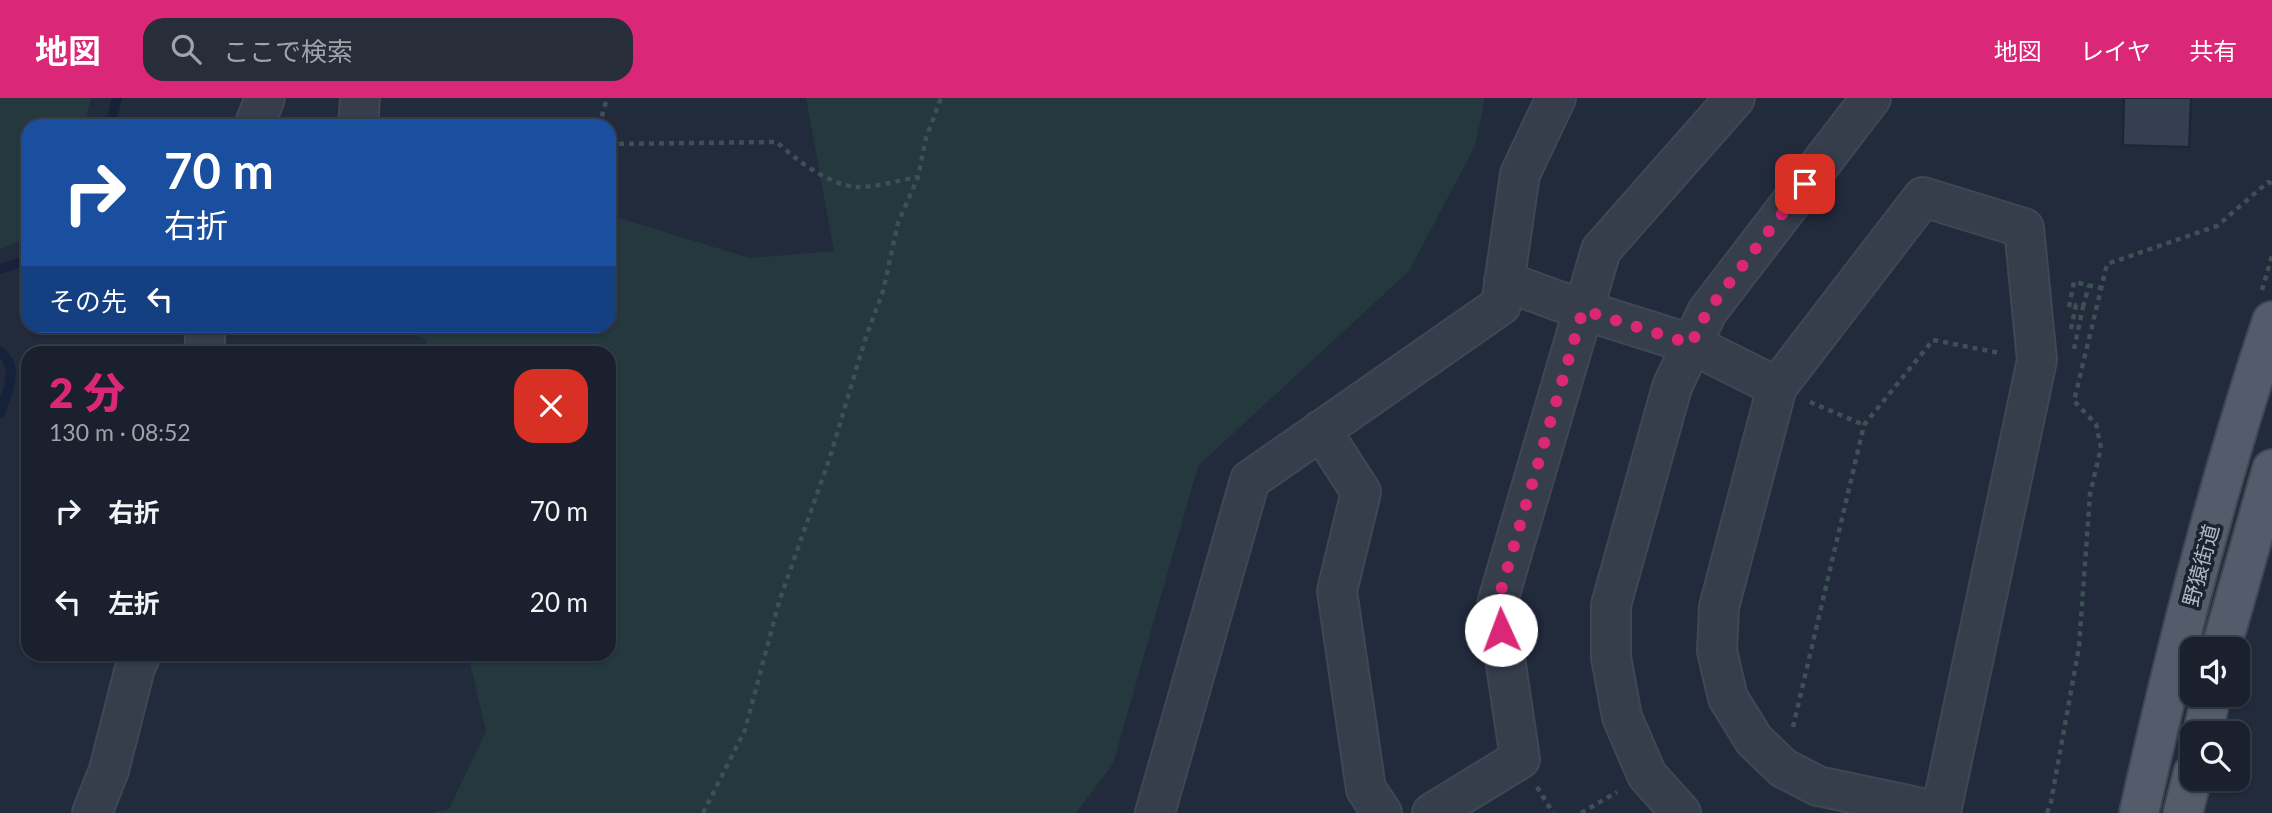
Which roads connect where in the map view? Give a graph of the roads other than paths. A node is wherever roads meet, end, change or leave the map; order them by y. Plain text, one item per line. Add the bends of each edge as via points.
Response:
1 (265, 98) edge
2 (360, 98) edge
3 (1556, 98) edge
4 (1735, 98) edge
5 (1871, 98) edge
6 (257, 119) edge
7 (358, 119) edge
8 (1504, 281) junction
9 (1583, 310) junction
10 (2272, 321) edge
11 (1691, 344) junction
12 (1777, 387) junction
13 (1321, 430) junction
14 (2272, 468) edge
15 (2224, 637) edge
16 (138, 661) edge
17 (2189, 791) edge
18 (1888, 807) edge
19 (92, 813) edge
20 (1155, 813) edge
21 (1382, 813) edge
22 (1432, 813) edge
23 (1681, 813) edge
24 (2139, 813) edge
25 (2183, 813) edge

1 - 6 street
2 - 7 street
3 - 8 street via 1520,174
4 - 9 street via 1601,250
5 - 11 street via 1707,312
8 - 9 street
8 - 13 street via 1501,305
9 - 11 street
9 - 22 street via 1497,604 1520,759
10 - 24 main road, 野猿街道 via 2208,533
11 - 12 street
11 - 23 street via 1672,387 1611,605 1611,657 1622,717 1647,775
12 - 18 street via 1719,607 1717,651 1728,698 1754,740 1783,768 1818,786
12 - 18 street via 1923,197 2024,228 2037,360 1941,812
13 - 20 street via 1250,480
13 - 21 street via 1361,492 1337,591 1366,789
14 - 15 main road, 野猿街道
16 - 19 street via 110,770
17 - 25 main road

